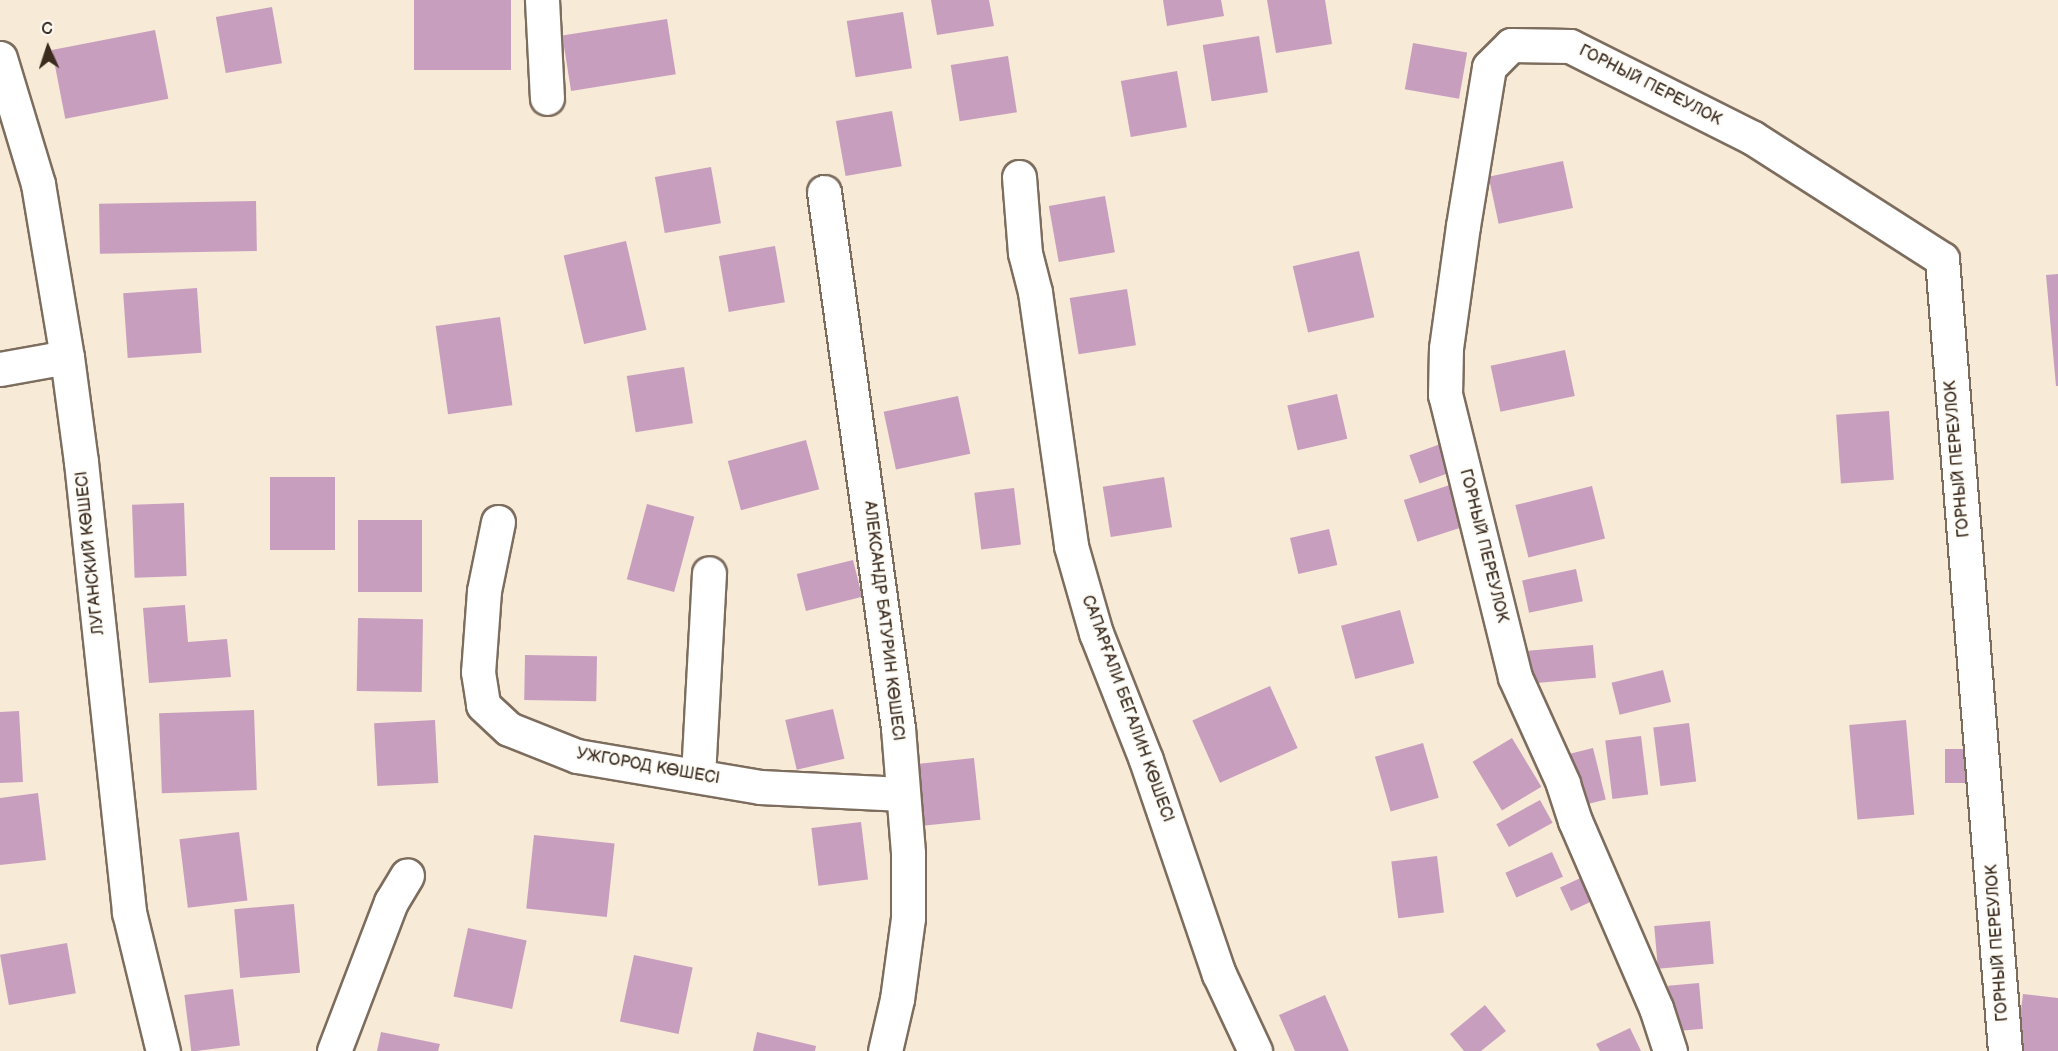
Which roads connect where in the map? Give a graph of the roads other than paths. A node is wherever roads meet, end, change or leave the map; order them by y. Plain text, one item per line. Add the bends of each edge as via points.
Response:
1 (542, 0) edge
2 (0, 58) edge
3 (547, 98) dead end
4 (1019, 177) dead end
5 (824, 192) dead end
6 (67, 357) junction
7 (0, 369) edge
8 (498, 522) dead end
9 (709, 573) dead end
10 (698, 776) junction
11 (903, 794) junction
12 (407, 875) dead end
13 (163, 1051) edge
14 (334, 1051) edge
15 (885, 1051) edge
16 (1255, 1051) edge
17 (1670, 1051) edge
18 (2005, 1051) edge

1 - 3 street
2 - 6 street, ЛУГАНСКИЙ КӨШЕСІ via 38,184
4 - 16 street, САПАРҒАЛИ БЕГАЛИН КӨШЕСІ via 1025,253 1035,292 1071,546 1096,633 1146,760 1219,974
5 - 11 street, АЛЕКСАНДР БАТУРИН КӨШЕСІ via 895,705
6 - 7 street
6 - 13 street, ЛУГАНСКИЙ КӨШЕСІ via 129,912
8 - 10 street, УЖГОРОД КӨШЕСІ via 484,591 478,672 483,705 509,729 577,756
9 - 10 street
10 - 11 street, УЖГОРОД КӨШЕСІ via 760,787
11 - 15 street, АЛЕКСАНДР БАТУРИН КӨШЕСІ via 908,918
12 - 14 street via 392,902
17 - 18 street, ГОРНЫЙ ПЕРЕУЛОК via 1563,783 1515,677 1445,394 1446,348 1489,67 1511,45 1570,46 1753,138 1942,259

